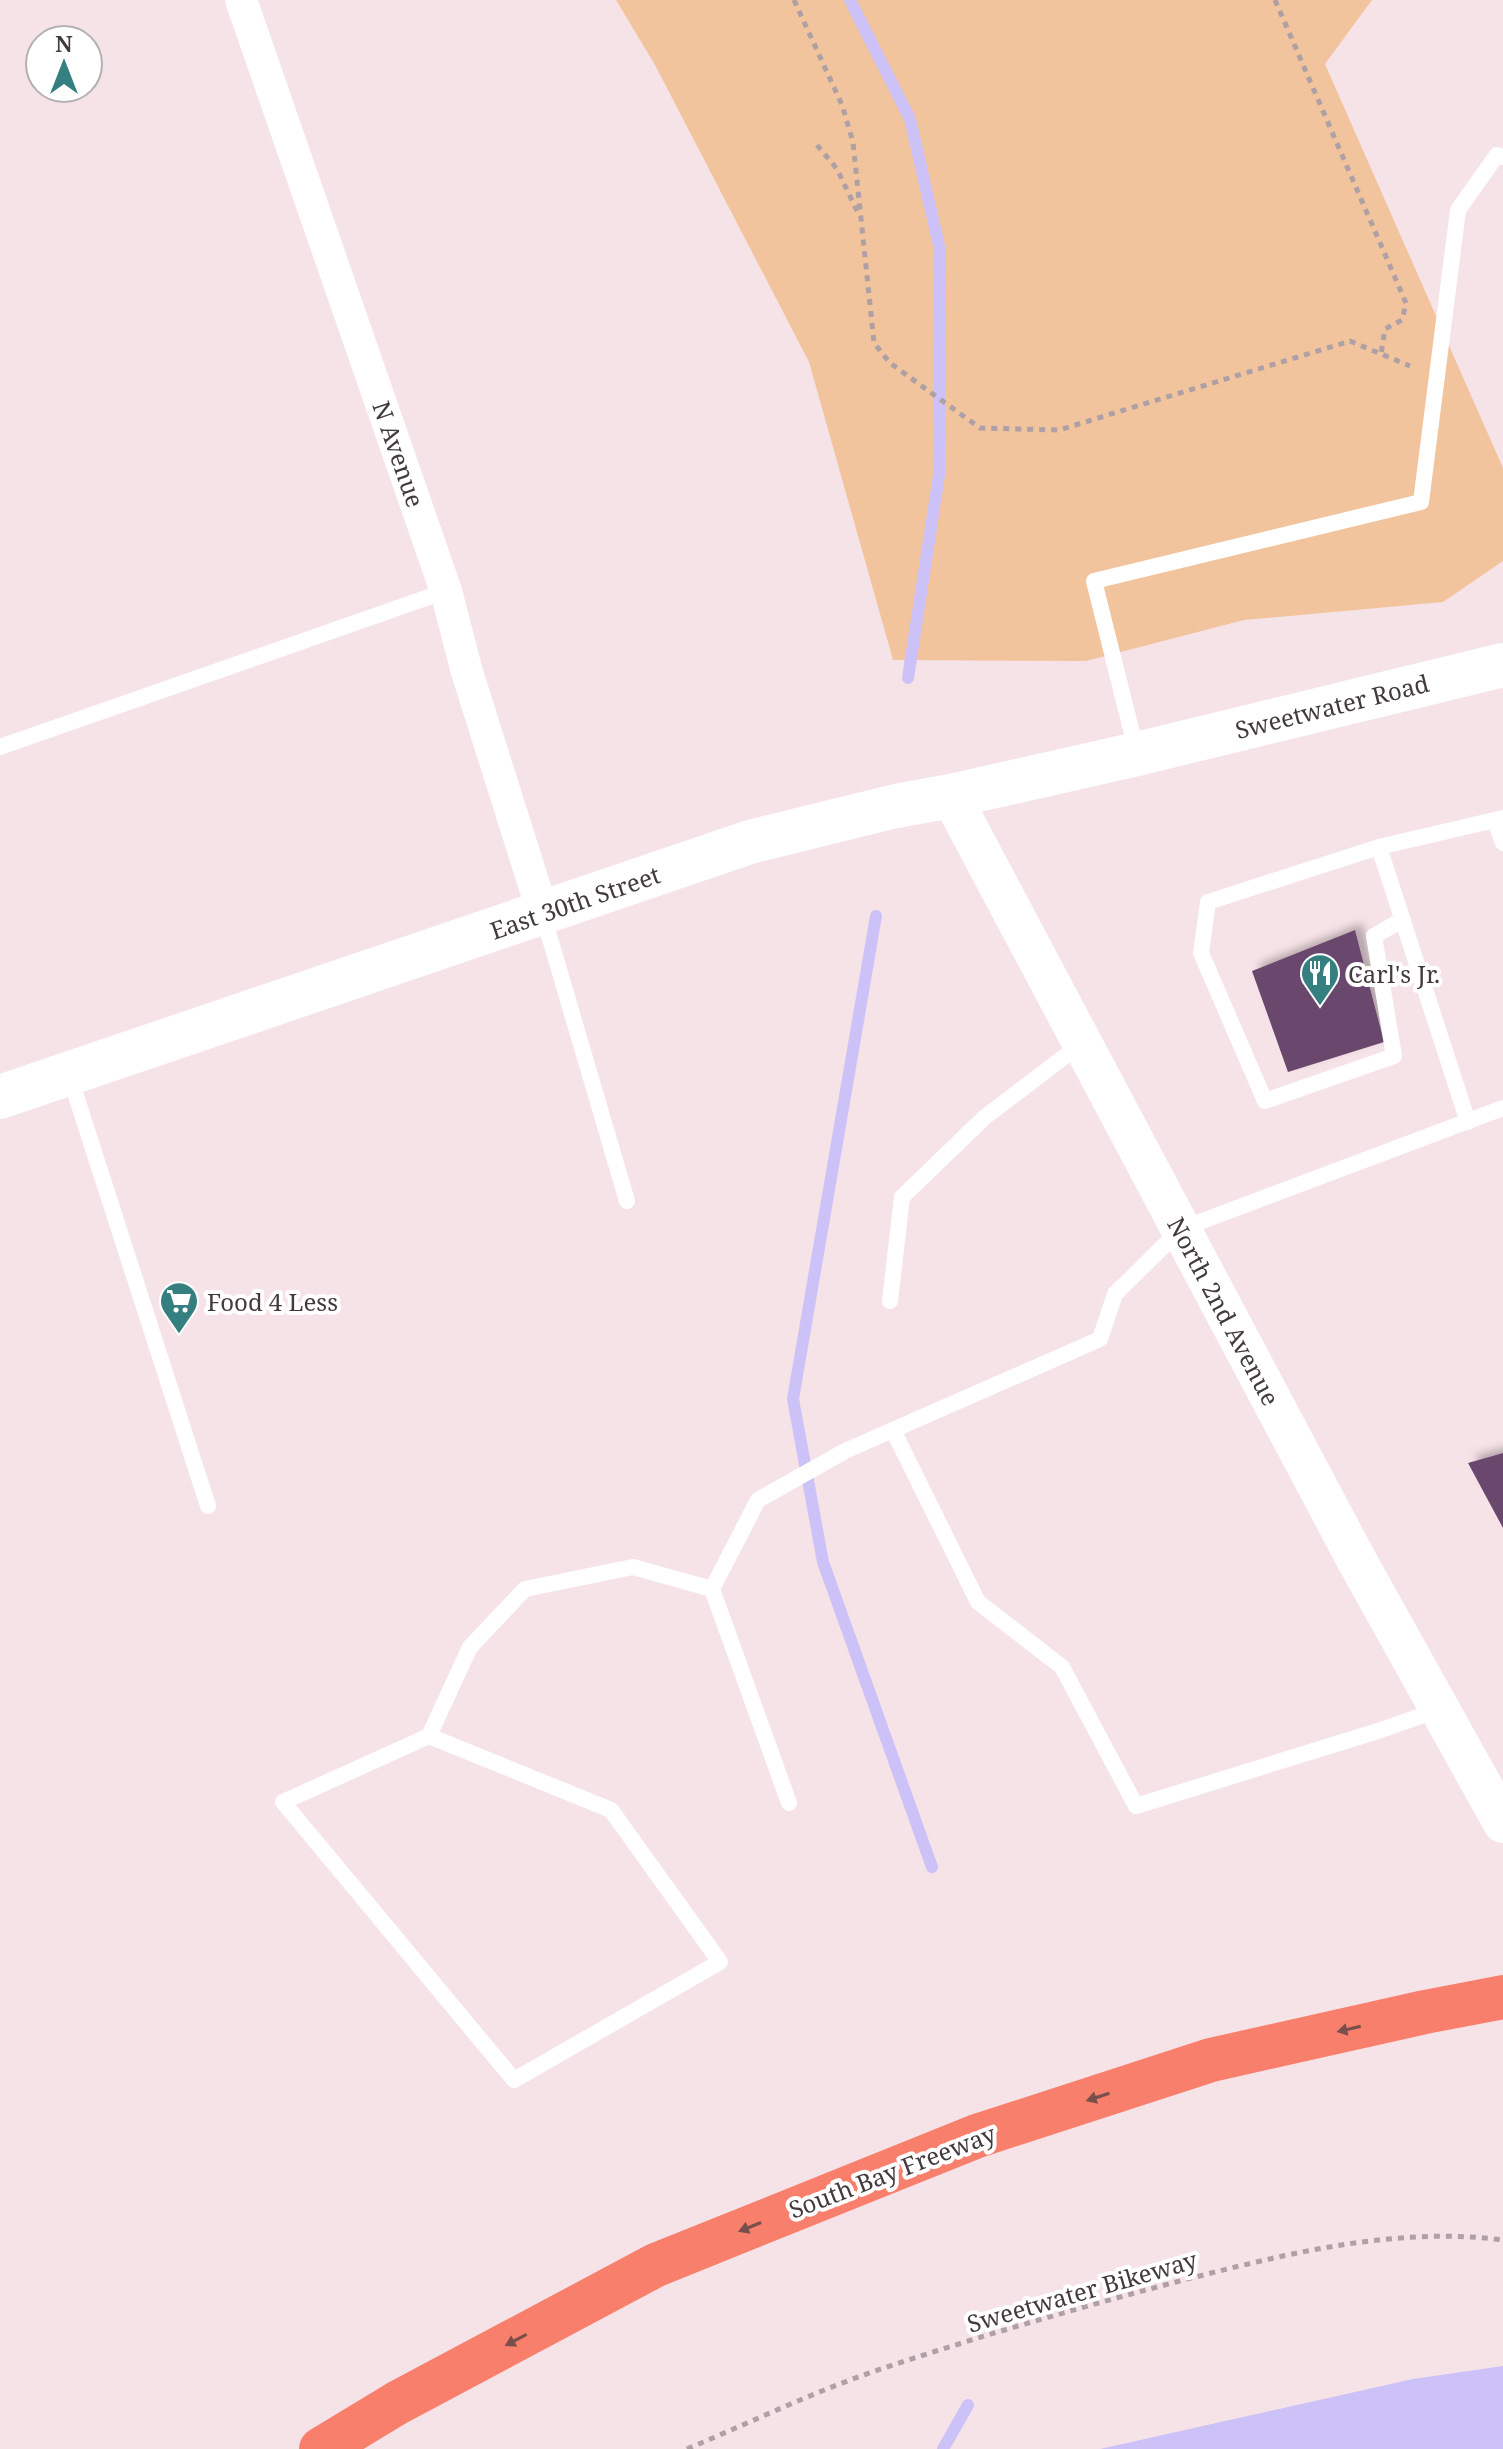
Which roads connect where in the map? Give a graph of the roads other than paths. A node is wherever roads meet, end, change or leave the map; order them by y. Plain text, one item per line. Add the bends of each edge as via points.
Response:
1 (241, 0) edge
2 (1503, 157) edge
3 (446, 591) junction
4 (1503, 665) edge
5 (0, 747) edge
6 (1150, 751) junction
7 (951, 796) junction
8 (1499, 819) edge
9 (1503, 843) edge
10 (1379, 847) junction
11 (543, 913) junction
12 (1402, 920) junction
13 (1082, 1043) junction
14 (69, 1074) junction
15 (0, 1097) edge
16 (1503, 1108) edge
17 (1468, 1122) junction
18 (627, 1201) dead end
19 (1181, 1229) junction
20 (890, 1301) dead end
21 (893, 1430) junction
22 (208, 1506) dead end
23 (712, 1589) junction
24 (1440, 1709) junction
25 (429, 1736) junction
26 (789, 1803) dead end
27 (1503, 1823) edge
28 (1503, 1997) edge
29 (321, 2449) edge

1 - 3 street, N Avenue
2 - 6 lane via 1497,155 1458,210 1421,502 1094,581
3 - 5 lane
3 - 11 street, N Avenue
4 - 6 main road, Sweetwater Road
6 - 7 main road, East 30th Street
7 - 11 main road, East 30th Street via 753,841
7 - 13 street, North 2nd Avenue
8 - 9 lane
8 - 10 lane
10 - 12 lane
10 - 12 lane via 1208,902 1201,953 1265,1101 1394,1056 1374,936
11 - 14 main road, East 30th Street
11 - 18 lane
12 - 17 lane
13 - 19 street, North 2nd Avenue
13 - 20 lane via 985,1117 902,1197
14 - 15 main road, East 30th Street
14 - 22 lane
16 - 17 lane
17 - 19 lane
19 - 21 lane via 1115,1294 1100,1339
19 - 24 street, North 2nd Avenue
21 - 23 lane via 758,1500
21 - 24 lane via 978,1602 1062,1667 1136,1806
23 - 25 lane via 633,1567 525,1589 470,1647
23 - 26 lane
24 - 27 street, North 2nd Avenue
25 - 25 lane via 283,1802 514,2080 720,1962 611,1810
28 -> 29 highway, South Bay Freeway via 1211,2060 977,2136 656,2265

